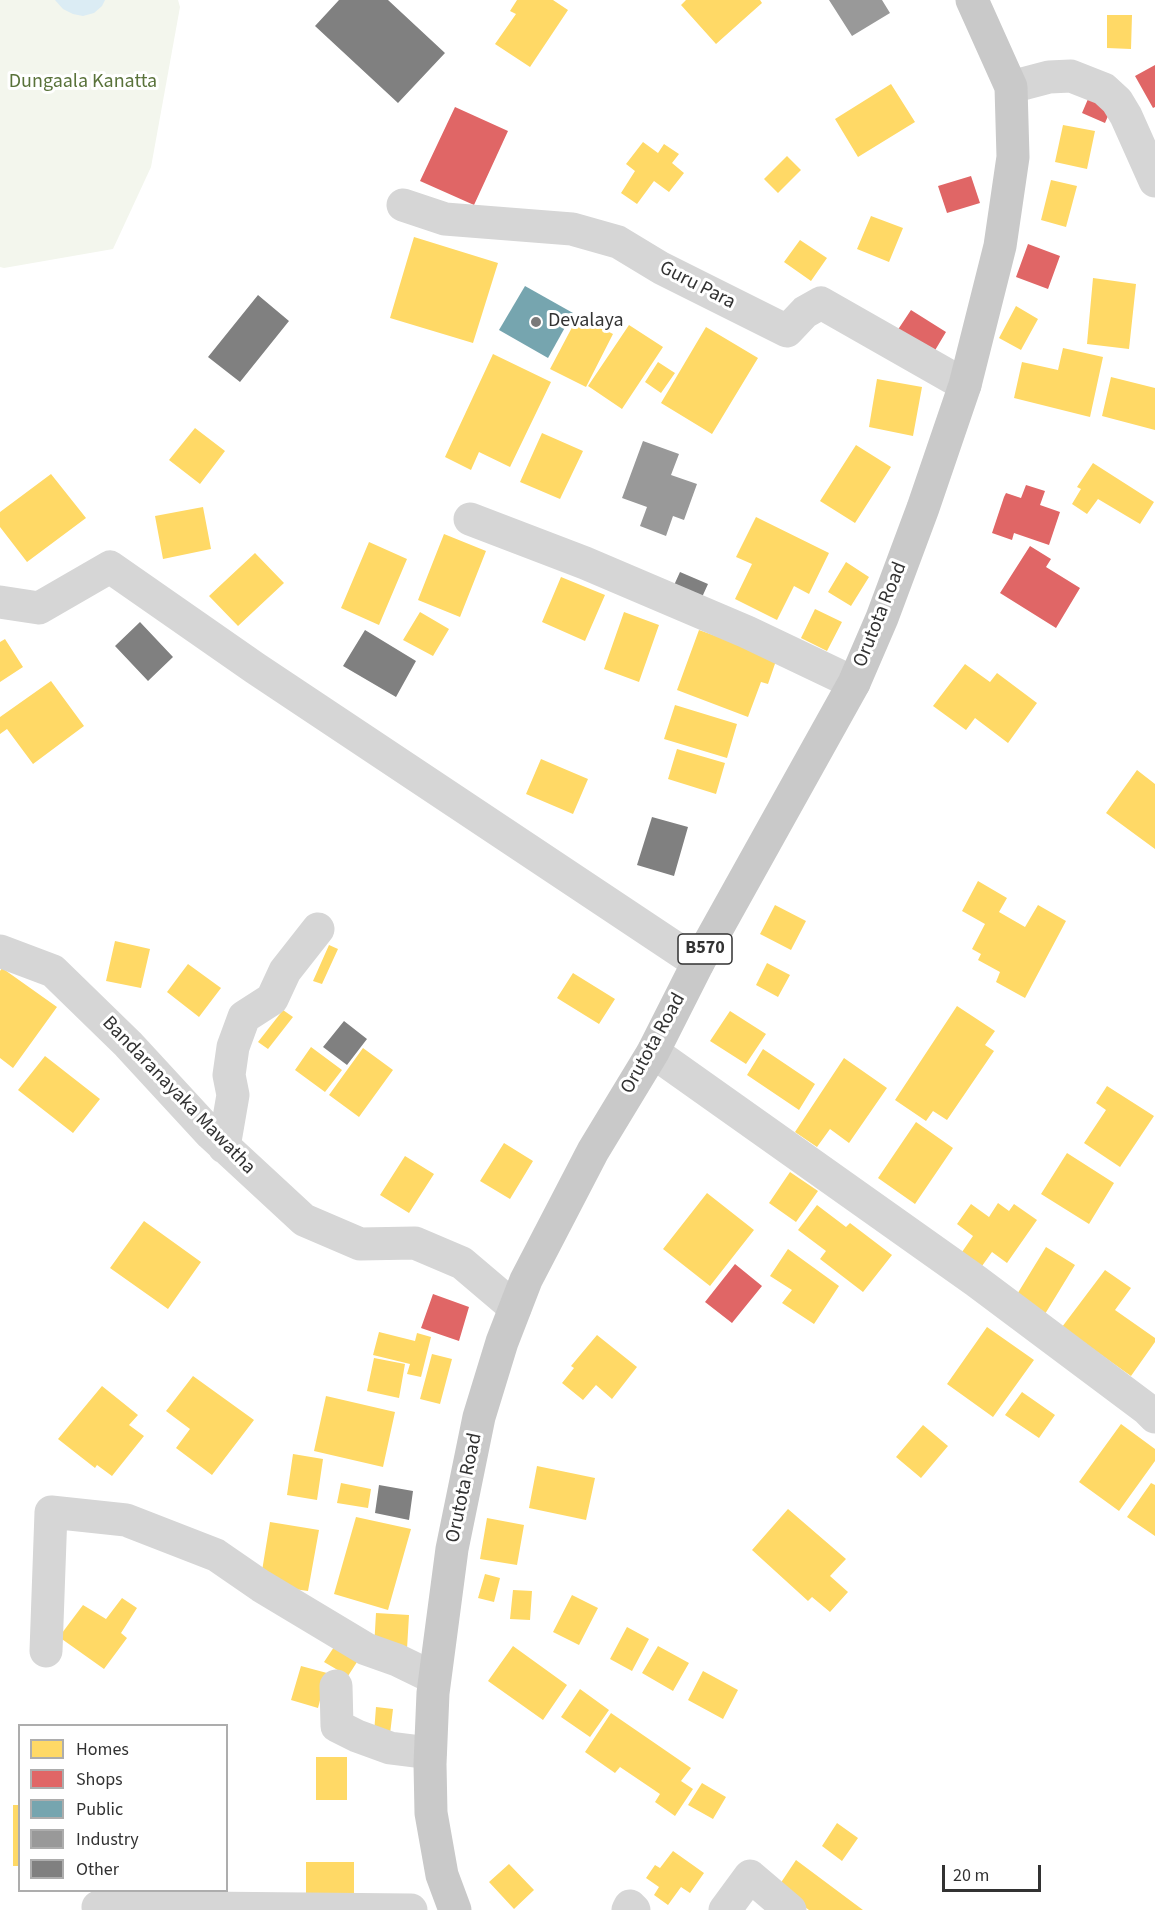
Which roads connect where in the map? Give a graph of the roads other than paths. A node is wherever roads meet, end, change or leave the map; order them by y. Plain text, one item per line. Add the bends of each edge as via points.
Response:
1 (972, 0) edge
2 (1011, 87) junction
3 (1153, 171) edge
4 (403, 205) dead end
5 (965, 385) junction
6 (470, 519) dead end
7 (0, 602) edge
8 (854, 683) junction
9 (318, 929) dead end
10 (0, 951) edge
11 (698, 963) junction
12 (653, 1052) junction
13 (224, 1146) junction
14 (515, 1308) junction
15 (1155, 1417) edge
16 (46, 1651) dead end
17 (434, 1678) junction
18 (336, 1686) dead end
19 (430, 1753) junction
20 (98, 1907) dead end
21 (411, 1910) edge
22 (445, 1910) edge
23 (628, 1910) edge
24 (634, 1910) edge
25 (725, 1910) edge
26 (789, 1910) edge

1 - 2 main road, Orutota Road / B570
2 - 3 street via 1071,76 1104,89 1126,116
2 - 5 main road, Orutota Road / B570 via 1013,157 1000,246
4 - 5 street, Guru Para via 445,219 572,229 618,242 787,331 820,303
5 - 8 main road, Orutota Road / B570 via 923,508
6 - 8 street via 747,632
7 - 11 street via 39,608 110,567
8 - 11 main road, Orutota Road / B570
9 - 13 street via 285,971 272,999 244,1017 233,1047 229,1075 233,1095
10 - 13 street, Bandaranayaka Mawatha via 53,971
11 - 12 main road, Orutota Road / B570
12 - 14 main road, Orutota Road / B570 via 592,1151
12 - 15 street via 976,1281
13 - 14 street, Bandaranayaka Mawatha via 304,1220 360,1245 415,1243 462,1263
14 - 17 main road, Orutota Road / B570 via 479,1417 462,1493
16 - 17 street via 51,1512 126,1520 216,1555 366,1649
17 - 19 main road, Orutota Road / B570
18 - 19 street via 337,1726 390,1748
19 - 22 main road, Orutota Road / B570 via 431,1813
20 - 21 street
23 - 24 street via 630,1906
25 - 26 street via 750,1876

